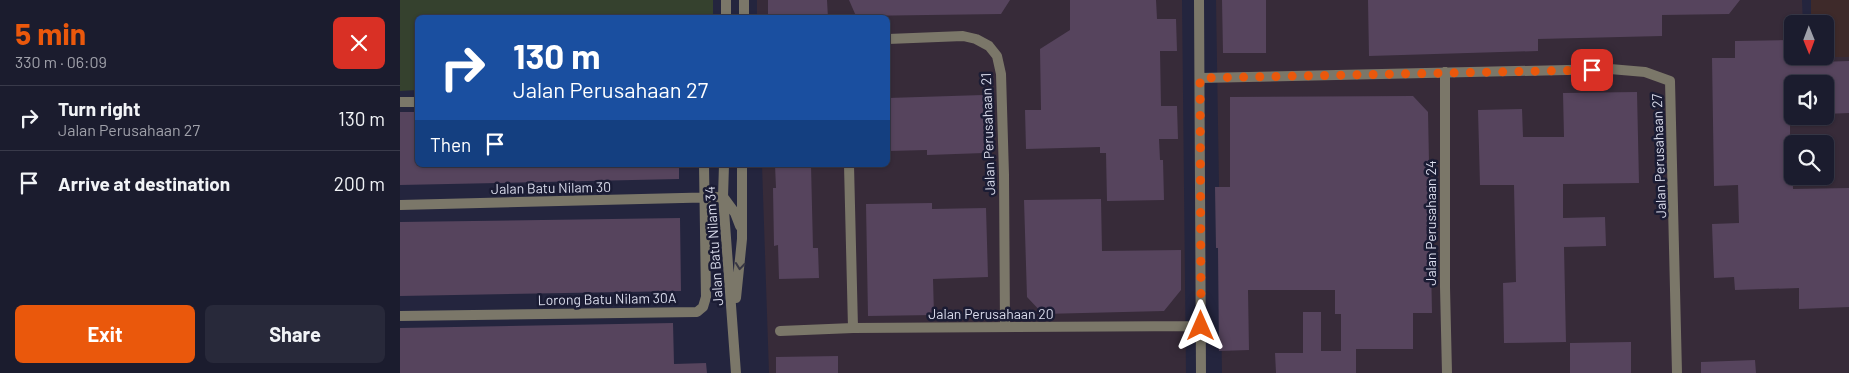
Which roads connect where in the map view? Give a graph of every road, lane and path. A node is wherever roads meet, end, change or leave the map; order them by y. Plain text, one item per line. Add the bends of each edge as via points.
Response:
1 (726, 0) edge
2 (744, 0) edge
3 (1199, 0) edge
4 (726, 15) edge
5 (744, 15) edge
6 (890, 39) edge
7 (1445, 72) junction
8 (1200, 78) junction
9 (400, 102) edge
10 (415, 102) edge
11 (704, 167) edge
12 (724, 167) edge
13 (737, 167) edge
14 (742, 167) edge
15 (849, 167) edge
16 (723, 197) junction
17 (704, 198) junction
18 (400, 205) edge
19 (742, 239) junction
20 (400, 316) edge
21 (734, 324) junction
22 (1201, 326) junction
23 (1004, 327) junction
24 (853, 328) junction
25 (780, 331) dead end
26 (736, 373) edge
27 (1201, 373) edge
28 (1447, 373) edge
29 (1677, 373) edge

1 - 4 street
2 - 5 street
3 - 8 street
6 - 23 street, Jalan Perusahaan 21 via 976,38 997,56 1001,74 1004,175
7 - 8 street, Jalan Perusahaan 27
7 - 28 street, Jalan Perusahaan 24
7 - 29 street, Jalan Perusahaan 27 via 1610,69 1645,72 1670,81
8 - 22 street
9 - 10 street
11 - 17 street
12 - 16 street, Jalan Batu Nilam 34
13 - 16 street via 735,194
14 - 19 street, Jalan Batu Nilam 34
15 - 24 street
16 - 17 street, Jalan Batu Nilam 30
16 - 19 street via 735,213
16 - 21 street, Jalan Batu Nilam 34
17 - 18 street, Jalan Batu Nilam 30
17 - 20 street, Lorong Batu Nilam 30A via 706,297 703,307 697,312
19 -> 21 street, Jalan Batu Nilam 34
21 - 26 street, Jalan Batu Nilam 34
22 - 23 street, Jalan Perusahaan 20
22 - 27 street
23 - 24 street, Jalan Perusahaan 20
24 - 25 street, Jalan Perusahaan 20

